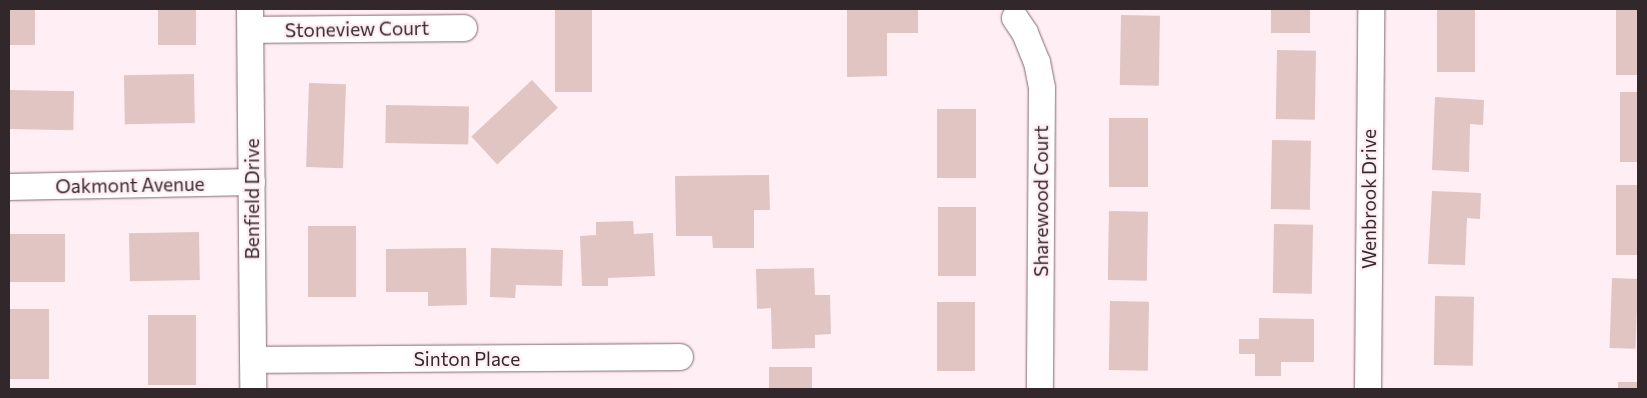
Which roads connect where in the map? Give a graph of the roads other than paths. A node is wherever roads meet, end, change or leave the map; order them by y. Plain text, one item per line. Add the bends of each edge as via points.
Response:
1 (1371, 9) edge
2 (1015, 18) dead end
3 (250, 19) edge
4 (464, 28) dead end
5 (252, 182) junction
6 (9, 187) edge
7 (680, 357) dead end
8 (253, 360) junction
9 (253, 389) edge
10 (1040, 389) edge
11 (1368, 389) edge

1 - 11 street, Wenbrook Drive
2 - 10 street, Sharewood Court via 1037,62 1042,88
3 - 4 street, Stoneview Court
3 - 5 street, Benfield Drive
5 - 6 street, Oakmont Avenue
5 - 8 street, Benfield Drive
7 - 8 street, Sinton Place
8 - 9 street, Benfield Drive

